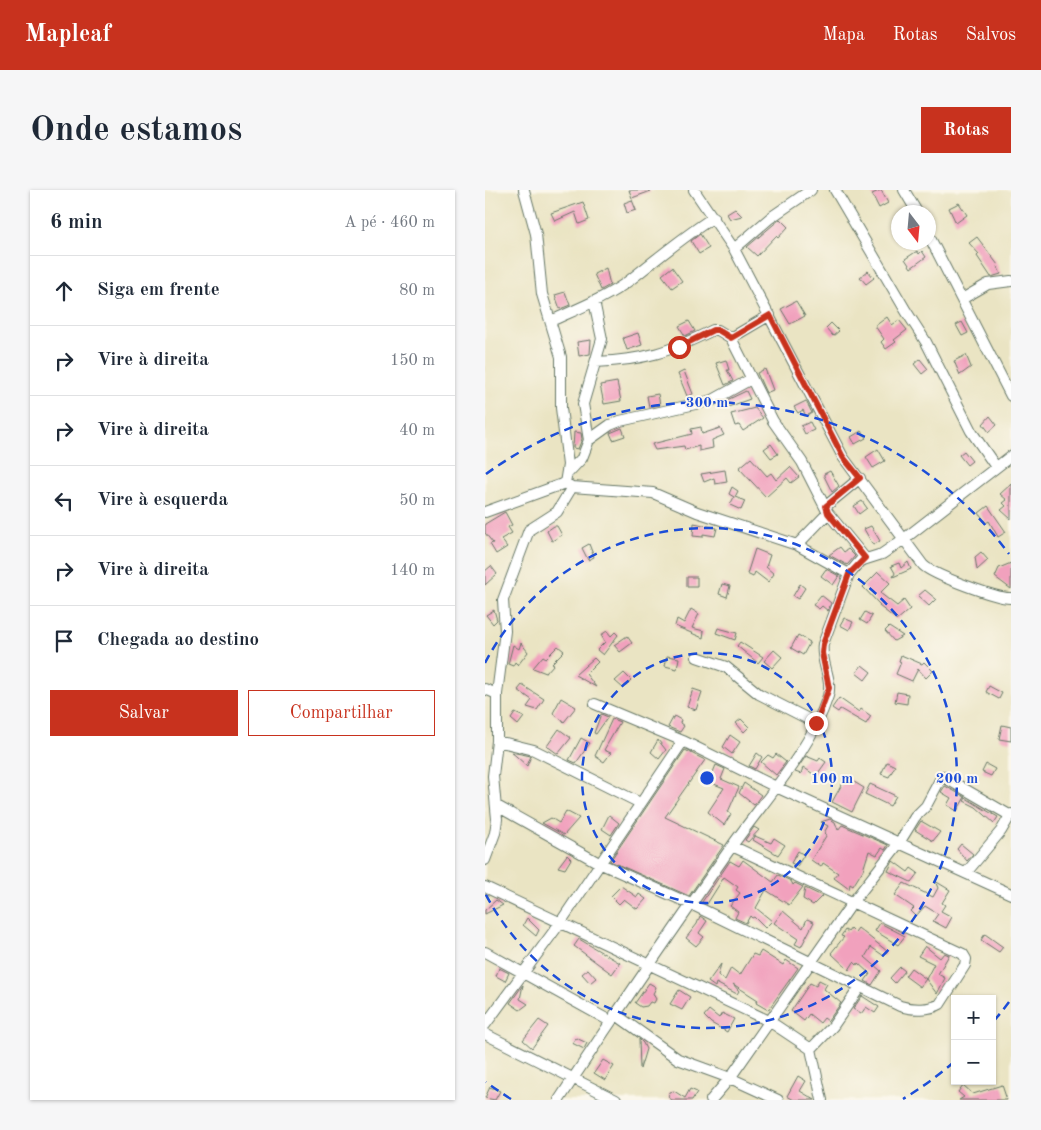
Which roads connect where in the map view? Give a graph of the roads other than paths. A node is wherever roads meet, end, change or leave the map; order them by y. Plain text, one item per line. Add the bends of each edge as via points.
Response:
1 (524, 190) edge
2 (694, 190) edge
3 (811, 190) edge
4 (835, 190) edge
5 (904, 190) edge
6 (913, 205) edge
7 (714, 217) junction
8 (936, 248) edge
9 (734, 249) junction
10 (1011, 281) edge
11 (962, 299) junction
12 (594, 301) junction
13 (770, 315) junction
14 (551, 321) junction
15 (731, 338) junction
16 (596, 362) junction
17 (751, 379) junction
18 (1011, 396) edge
19 (589, 440) junction
20 (1011, 456) edge
21 (995, 467) junction
22 (860, 478) junction
23 (568, 481) junction
24 (827, 509) junction
25 (485, 512) edge
26 (904, 539) junction
27 (797, 545) junction
28 (865, 558) junction
29 (849, 574) junction
30 (1011, 598) edge
31 (697, 657) dead end
32 (485, 689) edge
33 (497, 694) junction
34 (595, 704) dead end
35 (816, 723) junction
36 (497, 741) junction
37 (683, 741) junction
38 (776, 787) junction
39 (640, 803) junction
40 (497, 806) junction
41 (1011, 815) edge
42 (899, 843) junction
43 (732, 846) junction
44 (485, 860) edge
45 (599, 863) junction
46 (966, 873) junction
47 (485, 887) edge
48 (1011, 894) edge
49 (853, 902) junction
50 (693, 905) junction
51 (560, 923) junction
52 (485, 952) edge
53 (809, 963) junction
54 (649, 964) junction
55 (523, 974) junction
56 (860, 986) junction
57 (612, 1018) junction
58 (769, 1021) junction
59 (485, 1025) edge
60 (485, 1034) edge
61 (811, 1050) junction
62 (573, 1078) junction
63 (730, 1078) junction
64 (559, 1100) edge
65 (616, 1100) edge
66 (711, 1100) edge
67 (778, 1100) edge
68 (822, 1100) edge

1 - 14 street via 536,234 541,294
2 - 7 street
3 - 9 street via 770,218
4 - 21 street via 926,342 971,431
5 - 6 street
7 - 9 street
7 - 12 street via 682,237 629,280
8 - 11 street
9 - 13 street
10 - 11 street via 988,284
11 - 18 street
12 - 14 street
12 - 16 street via 602,339
13 - 15 street
13 - 22 street via 843,457
14 - 23 street via 561,357 561,408
15 - 16 street via 713,330 655,356
15 - 17 street
16 - 19 street via 583,404
17 - 19 street via 713,400 620,421
17 - 24 street
19 - 23 street via 583,458
20 - 21 street
21 - 26 street
22 - 24 street
22 - 26 street
23 - 25 street
23 - 27 street via 653,493 697,512
23 - 33 street via 557,512 529,530 503,600 505,631
24 - 27 street
24 - 28 street
26 - 28 street via 882,554
26 - 30 street via 930,572
27 - 29 street
28 - 29 street
29 - 35 street via 823,644 829,688
31 - 35 street via 725,667 759,694
32 - 33 street
33 - 36 street
34 - 37 street
35 - 38 street
36 - 39 street via 534,750
36 - 40 street via 493,776
37 - 38 street
37 - 39 street
38 - 42 street
38 - 43 street
39 - 45 street
40 - 44 street via 495,833
40 - 45 street
41 - 42 street via 942,776 932,797
41 - 46 street
42 - 46 street
42 - 49 street
43 - 49 street
43 - 50 street
45 - 50 street
45 - 51 street
46 - 48 street
47 - 51 street
49 - 53 street
49 - 56 street via 963,954 966,959 940,1004 934,1008 908,1009
50 - 53 street
50 - 54 street
51 - 54 street
51 - 55 street
52 - 55 street
53 - 56 street
53 - 58 street
54 - 57 street
54 - 58 street
55 - 57 street
55 - 59 street
56 - 61 street via 833,1026
57 - 62 street
57 - 63 street via 678,1059
58 - 61 street
58 - 63 street
60 - 62 street
61 - 68 street
62 - 64 street
62 - 65 street
63 - 66 street
63 - 67 street

